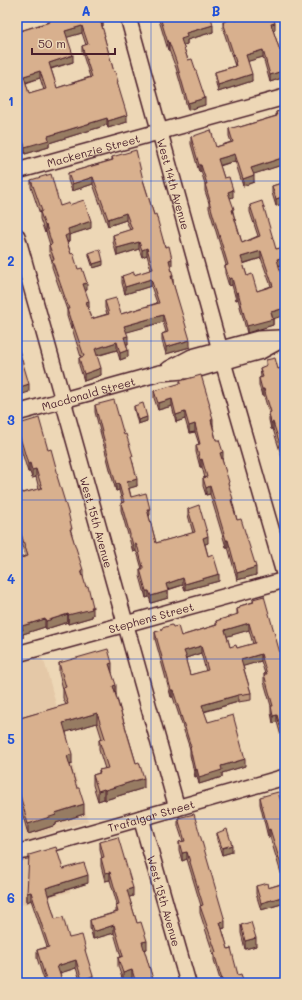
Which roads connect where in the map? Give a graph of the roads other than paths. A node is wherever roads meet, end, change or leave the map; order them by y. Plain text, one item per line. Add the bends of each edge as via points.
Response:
1 (128, 17) edge
2 (285, 97) edge
3 (160, 132) junction
4 (17, 171) edge
5 (17, 236) edge
6 (285, 338) edge
7 (222, 356) junction
8 (63, 400) junction
9 (17, 413) edge
10 (285, 576) edge
11 (285, 580) edge
12 (126, 624) junction
13 (17, 654) edge
14 (285, 777) edge
15 (177, 808) junction
16 (141, 818) junction
17 (17, 852) edge
18 (188, 983) edge

1 - 3 street, West 14th Avenue
2 - 3 street, Mackenzie Street
3 - 4 street, Mackenzie Street
3 - 7 street, West 14th Avenue
5 - 8 street, West 15th Avenue
6 - 7 street, Macdonald Street via 258,339
7 - 8 street, Macdonald Street via 192,357 160,373
7 - 10 street, West 14th Avenue
8 - 9 street, Macdonald Street
8 - 12 street, West 15th Avenue
11 - 12 street, Stephens Street
12 - 13 street, Stephens Street
12 - 15 street, West 15th Avenue
14 - 15 street, Trafalgar Street
15 - 16 street, Trafalgar Street
16 - 17 street, Trafalgar Street
16 - 18 street, West 15th Avenue

